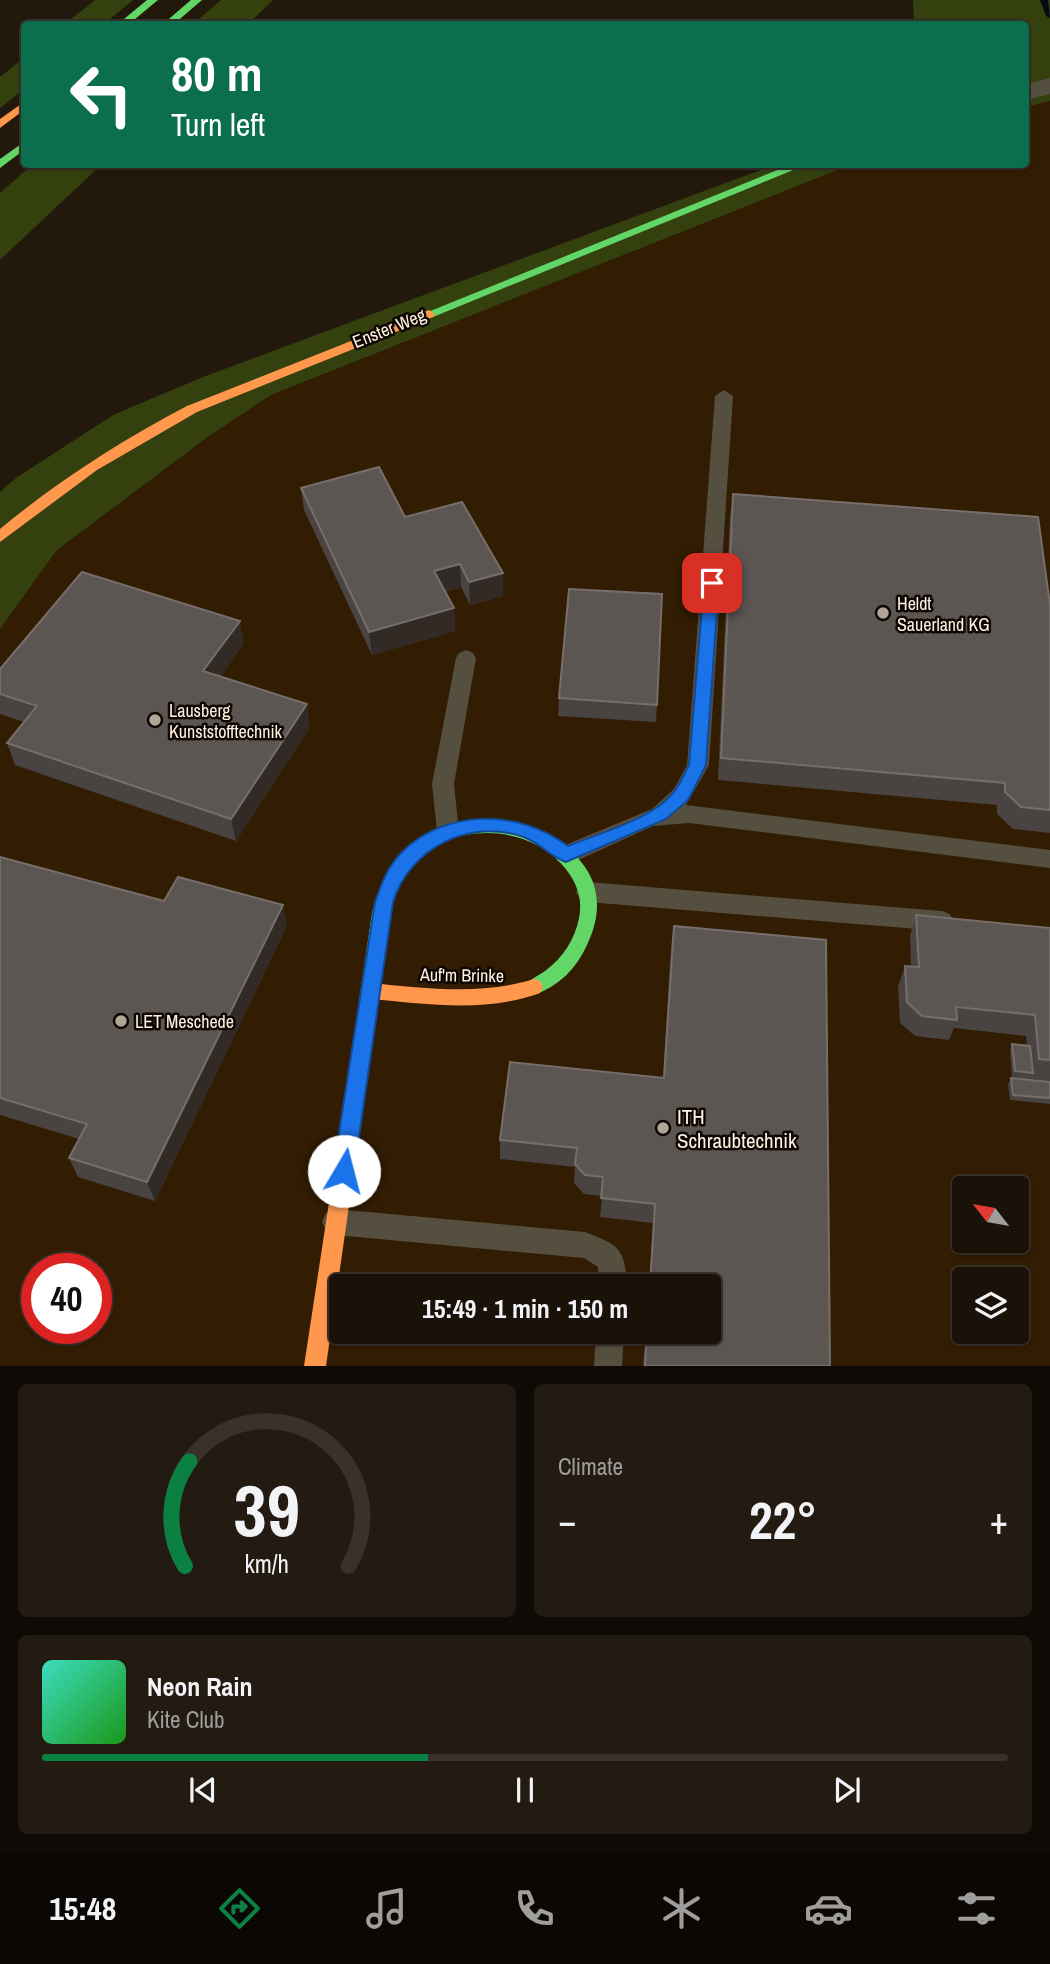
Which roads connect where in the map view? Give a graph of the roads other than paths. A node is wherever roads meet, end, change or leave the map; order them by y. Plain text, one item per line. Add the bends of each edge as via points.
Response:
1 (153, 0) edge
2 (197, 0) edge
3 (127, 21) edge
4 (172, 21) edge
5 (1050, 86) edge
6 (1029, 91) edge
7 (21, 108) edge
8 (0, 125) edge
9 (21, 148) edge
10 (0, 165) edge
11 (793, 168) edge
12 (724, 396) dead end
13 (0, 537) edge
14 (466, 658) dead end
15 (660, 815) junction
16 (448, 832) junction
17 (566, 855) junction
18 (1050, 859) edge
19 (588, 892) junction
20 (968, 923) edge
21 (370, 991) junction
22 (336, 1222) junction
23 (612, 1274) edge
24 (609, 1344) edge
25 (315, 1366) edge
26 (608, 1366) edge

1 - 3 main road
2 - 4 main road
5 - 6 street
7 - 8 main road
9 - 10 main road
11 - 13 main road, Enster Weg via 192,409 132,438
12 - 15 lane via 698,765 682,795
14 - 16 lane via 443,784
15 - 17 lane
15 - 18 lane via 689,814
16 - 17 main road, Auf'm Brinke via 502,825 547,840
16 - 21 main road, Auf'm Brinke via 425,843 391,880
17 - 19 main road, Auf'm Brinke
19 - 20 lane
19 - 21 main road, Auf'm Brinke via 586,936 558,974 536,988 483,999
21 - 22 main road, Auf'm Brinke
22 - 23 lane via 585,1245 604,1253 612,1262
22 - 25 main road, Auf'm Brinke
24 - 26 lane

